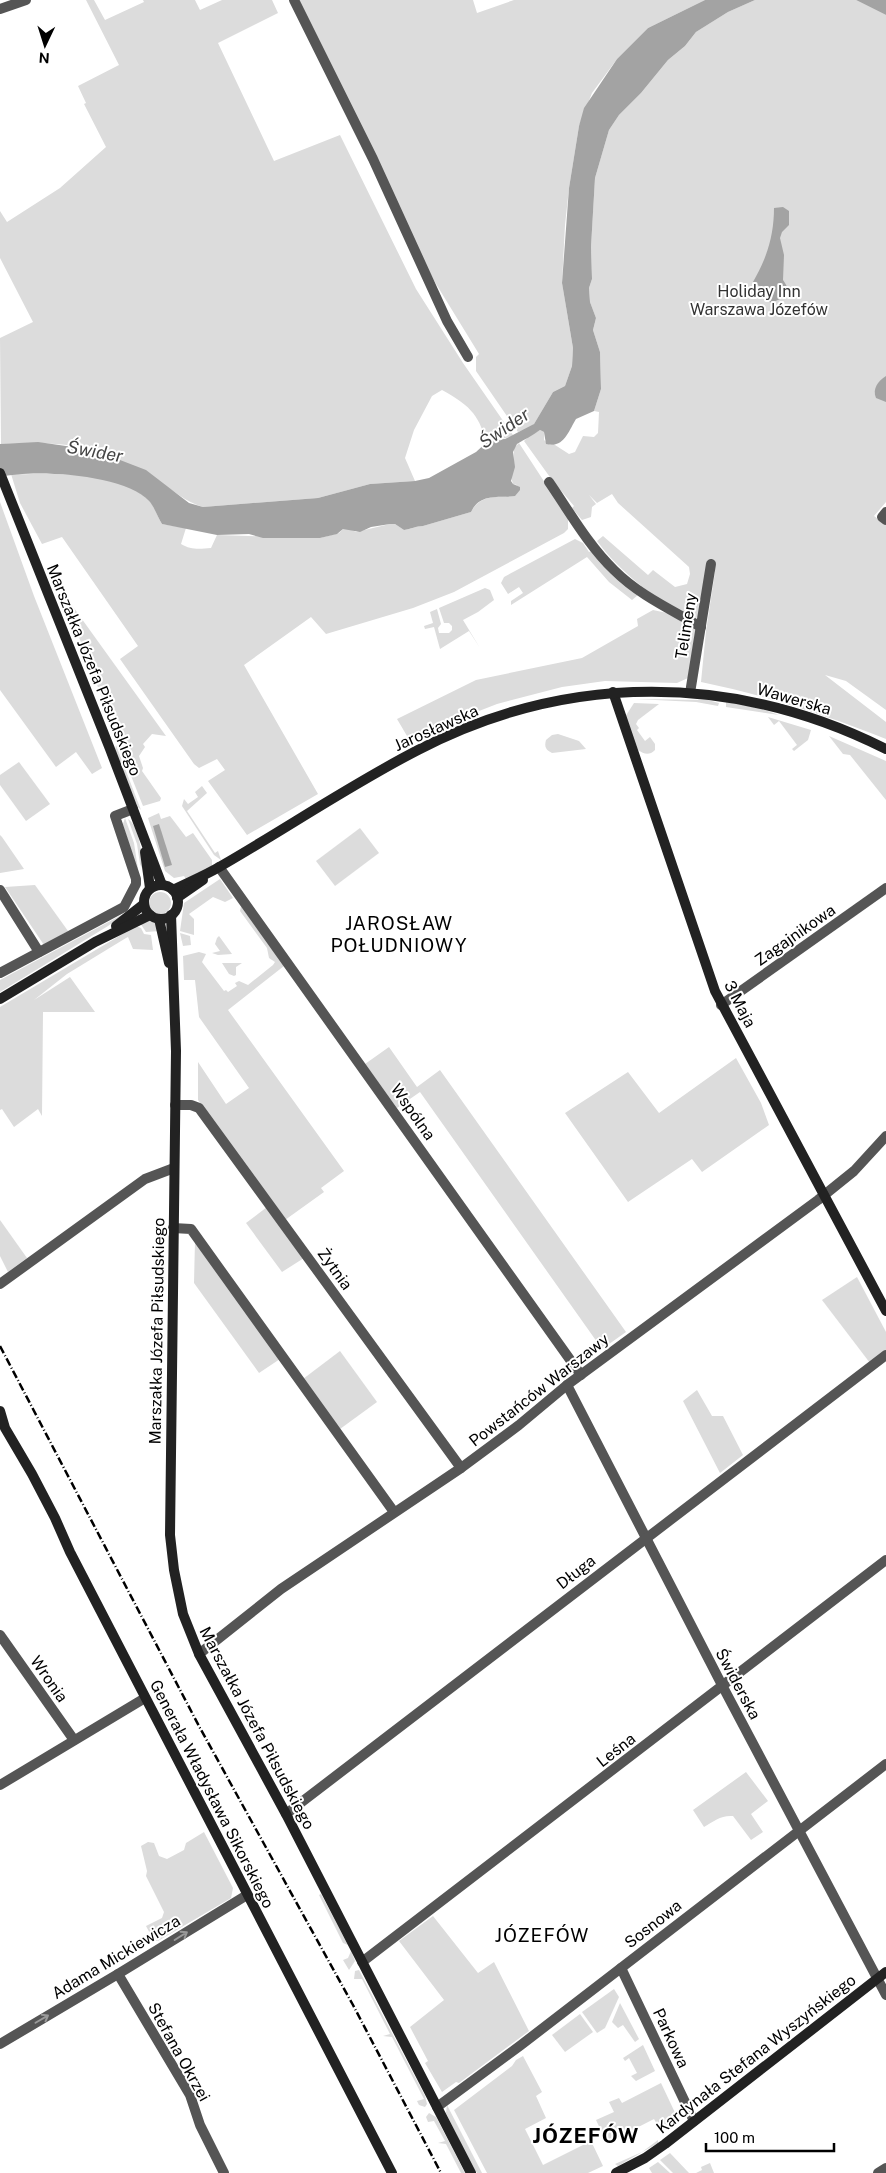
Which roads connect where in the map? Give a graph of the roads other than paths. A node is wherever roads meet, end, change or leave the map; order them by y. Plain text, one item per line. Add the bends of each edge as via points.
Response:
1 (26, 0) edge
2 (294, 0) edge
3 (0, 9) edge
4 (468, 357) dead end
5 (0, 474) edge
6 (549, 482) dead end
7 (711, 564) dead end
8 (701, 626) junction
9 (613, 692) junction
10 (690, 693) junction
11 (886, 748) edge
12 (133, 809) junction
13 (145, 843) junction
14 (219, 867) junction
15 (162, 885) junction
16 (150, 888) junction
17 (886, 888) edge
18 (0, 890) edge
19 (175, 894) junction
20 (144, 904) junction
21 (171, 915) junction
22 (154, 917) junction
23 (95, 942) junction
24 (39, 952) junction
25 (0, 973) edge
26 (174, 994) junction
27 (0, 999) edge
28 (721, 1005) junction
29 (175, 1104) junction
30 (886, 1136) edge
31 (174, 1168) junction
32 (825, 1195) junction
33 (173, 1228) junction
34 (0, 1284) edge
35 (886, 1311) edge
36 (886, 1355) edge
37 (581, 1375) junction
38 (567, 1385) junction
39 (0, 1412) edge
40 (2, 1427) edge
41 (461, 1468) junction
42 (394, 1512) junction
43 (646, 1537) junction
44 (886, 1560) edge
45 (0, 1635) edge
46 (199, 1654) junction
47 (722, 1687) junction
48 (145, 1698) junction
49 (74, 1740) junction
50 (886, 1764) edge
51 (0, 1785) edge
52 (286, 1814) junction
53 (799, 1831) junction
54 (247, 1895) junction
55 (362, 1962) junction
56 (621, 1968) junction
57 (886, 1972) edge
58 (118, 1974) junction
59 (877, 1979) junction
60 (886, 1995) edge
61 (0, 2044) edge
62 (437, 2107) junction
63 (694, 2121) junction
64 (886, 2168) edge
65 (224, 2173) edge
66 (392, 2173) edge
67 (471, 2173) edge
68 (616, 2173) edge
69 (878, 2173) edge

1 - 3 street
2 - 4 street via 373,159 447,321
5 - 12 main road, Marszałka Józefa Piłsudskiego
6 - 8 street via 615,571 649,598
7 - 8 street, Telimeny
8 - 10 street, Telimeny
9 - 10 main road, Jarosławska
9 - 14 main road, Jarosławska via 529,707 450,735 370,776
9 - 28 main road, 3 Maja
10 - 11 main road, Wawerska via 779,709
12 - 13 main road, Marszałka Józefa Piłsudskiego
12 - 24 street via 115,816 136,878 129,901 113,914
13 - 15 main road, Marszałka Józefa Piłsudskiego
13 - 16 main road, Marszałka Józefa Piłsudskiego
14 - 19 main road, Jarosławska
14 - 37 street, Wspólna
15 - 16 main road
15 - 19 main road
16 - 20 main road
17 - 28 street, Zagajnikowa
18 - 24 street
19 - 21 main road via 177,907
20 - 22 main road
20 - 23 main road
21 - 22 main road
21 - 26 main road, Marszałka Józefa Piłsudskiego
22 - 23 main road
22 - 26 main road, Marszałka Józefa Piłsudskiego
23 - 27 main road
24 - 25 street
26 - 29 main road, Marszałka Józefa Piłsudskiego
28 - 32 main road, 3 Maja
29 - 31 main road, Marszałka Józefa Piłsudskiego
29 - 41 street, Żytnia via 199,1108
30 - 32 street, Powstańców Warszawy via 854,1171
31 - 33 main road, Marszałka Józefa Piłsudskiego
31 - 34 street via 145,1179
32 - 35 main road, 3 Maja
32 - 37 street, Powstańców Warszawy
33 - 42 street via 191,1229
33 - 46 main road, Marszałka Józefa Piłsudskiego via 170,1535 182,1608
36 - 43 street, Długa
37 - 38 street, Powstańców Warszawy
38 - 41 street, Powstańców Warszawy
38 - 43 street, Świderska
39 - 40 main road, Generała Władysława Sikorskiego
40 - 48 main road, Generała Władysława Sikorskiego via 41,1490
41 - 42 street, Powstańców Warszawy
42 - 46 street, Powstańców Warszawy via 281,1589
43 - 47 street, Świderska
43 - 52 street, Długa
44 - 47 street, Leśna
45 - 49 street, Wronia
46 - 52 main road, Marszałka Józefa Piłsudskiego
47 - 53 street, Świderska
47 - 55 street, Leśna
48 - 49 street
48 - 54 main road, Generała Władysława Sikorskiego
49 - 51 street
50 - 53 street, Sosnowa
52 - 55 main road, Marszałka Józefa Piłsudskiego
53 - 56 street, Sosnowa
53 - 59 street, Świderska
58 -> 54 street, Adama Mickiewicza
54 - 66 main road, Generała Władysława Sikorskiego
55 - 62 main road, Marszałka Józefa Piłsudskiego
56 - 62 street, Sosnowa
56 - 63 street, Parkowa
57 - 59 main road, Kardynała Stefana Wyszyńskiego
61 -> 58 street, Adama Mickiewicza
58 - 65 street, Stefana Okrzei via 190,2095 200,2125
59 - 60 street, Świderska
59 - 63 main road, Kardynała Stefana Wyszyńskiego
62 - 67 main road, Marszałka Józefa Piłsudskiego
63 - 68 main road, Kardynała Stefana Wyszyńskiego via 645,2158
64 - 69 street

